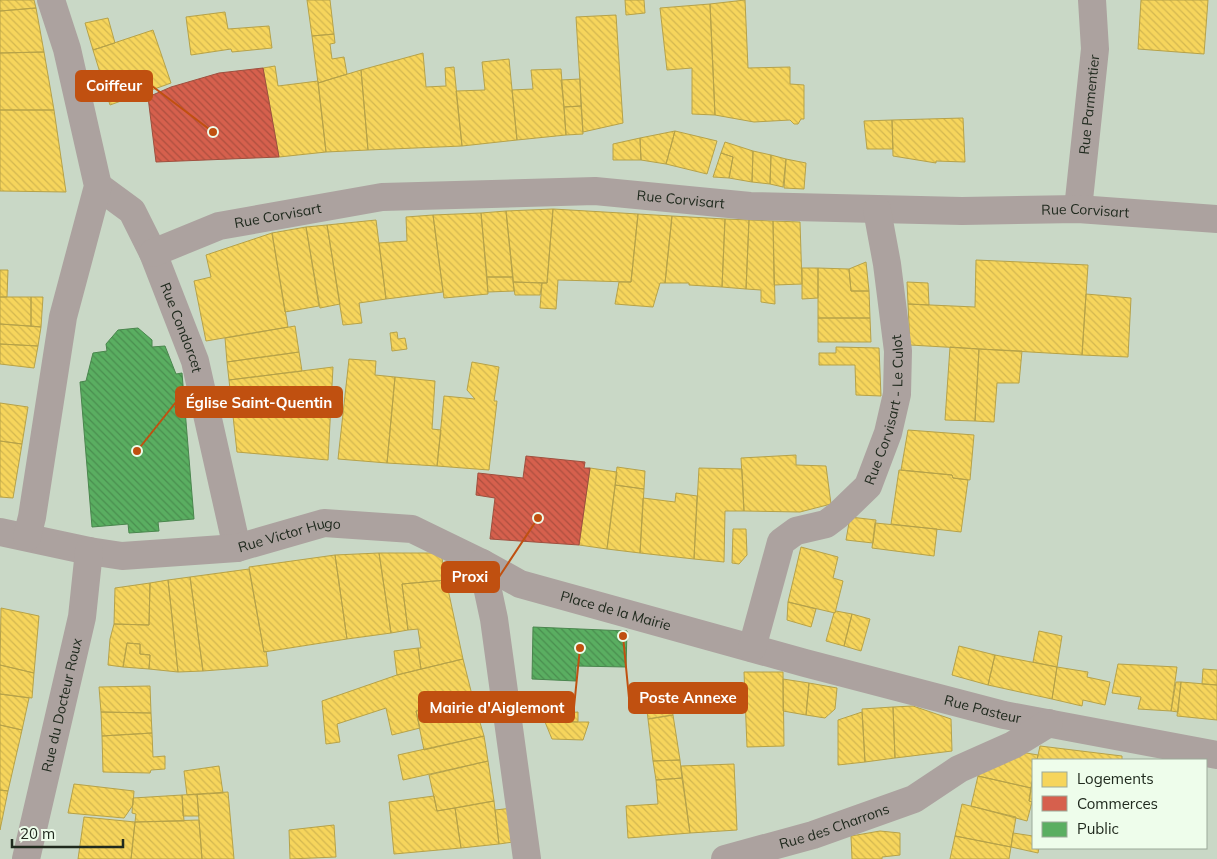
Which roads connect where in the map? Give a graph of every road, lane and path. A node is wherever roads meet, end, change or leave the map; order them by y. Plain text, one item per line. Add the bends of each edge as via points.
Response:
1 (51, 0) edge
2 (1092, 0) edge
3 (98, 186) junction
4 (1078, 209) junction
5 (877, 210) junction
6 (1217, 219) edge
7 (153, 253) junction
8 (0, 532) edge
9 (27, 537) junction
10 (237, 548) junction
11 (89, 552) junction
12 (482, 563) junction
13 (752, 648) junction
14 (1049, 723) junction
15 (1217, 754) edge
16 (26, 859) edge
17 (527, 859) edge
18 (725, 859) edge

1 - 3 street via 67,49
2 - 4 street, Rue Parmentier via 1095,49
3 - 7 street, Rue Condorcet via 132,211
3 - 9 street via 63,317
4 - 5 street, Rue Corvisart
4 - 6 street, Rue Corvisart
5 - 7 street, Rue Corvisart via 750,206 595,191 382,197 219,226
5 - 13 street, Rue Corvisart - Le Culot via 898,351 897,394 888,433 868,486 826,524 796,531 781,542
7 - 10 street, Rue Condorcet via 195,361
8 - 9 street, Rue Victor Hugo
9 - 11 street, Rue Victor Hugo
10 - 11 street, Rue Victor Hugo via 122,556
10 - 12 street, Rue Victor Hugo via 324,523 412,529
11 - 16 street, Rue du Docteur Roux via 82,617
12 - 13 street, Place de la Mairie via 520,584
12 - 17 street via 494,619
13 - 14 street, Rue Pasteur via 995,712
14 - 15 street, Rue Pasteur
14 - 18 street, Rue des Charrons via 1013,745 959,769 914,798 813,835

